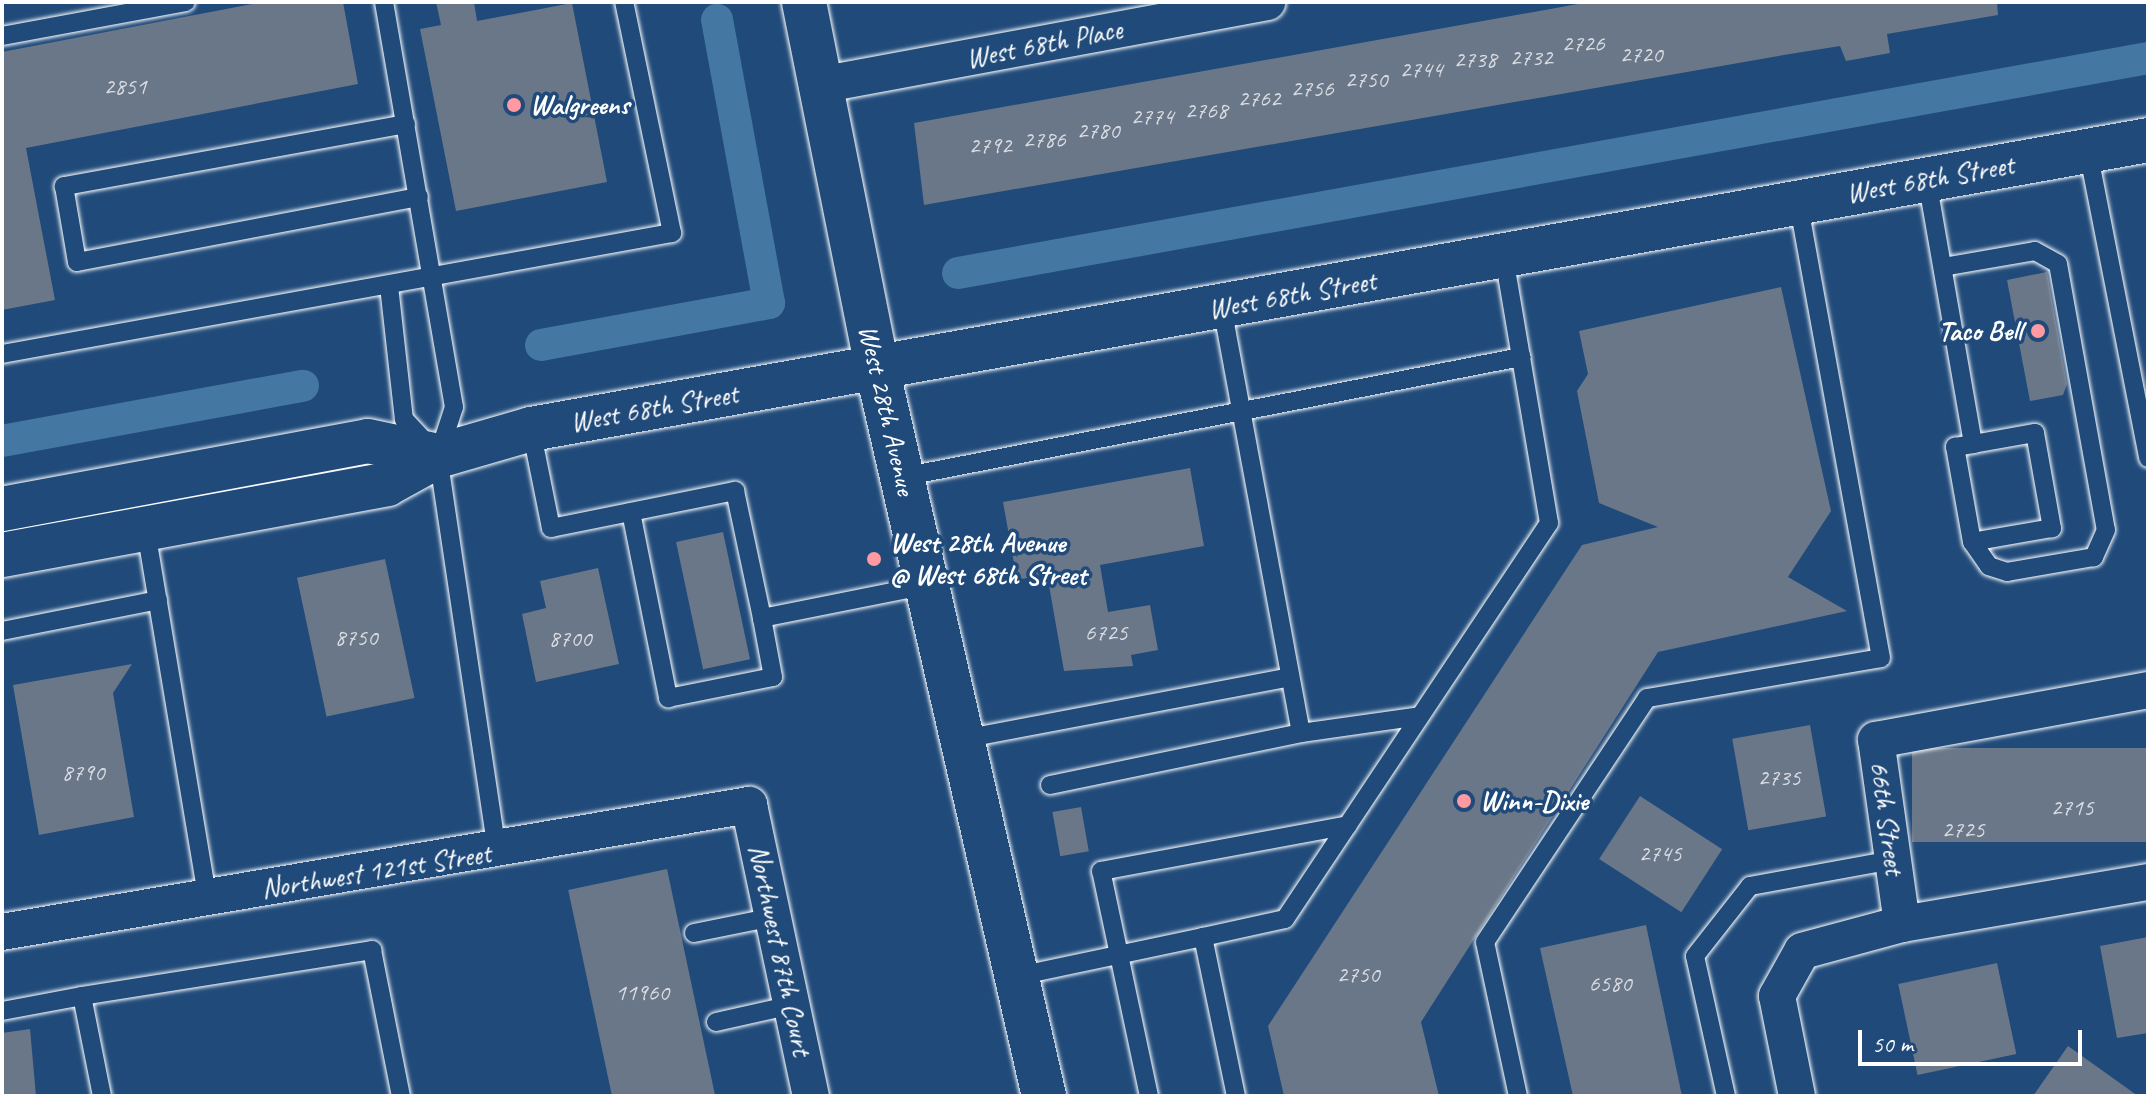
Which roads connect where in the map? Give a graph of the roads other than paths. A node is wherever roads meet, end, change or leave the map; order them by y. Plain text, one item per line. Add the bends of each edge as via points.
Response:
1 (186, 2) edge
2 (384, 2) edge
3 (624, 2) edge
4 (804, 2) edge
5 (1267, 2) edge
6 (2, 36) edge
7 (820, 85) junction
8 (406, 124) junction
9 (2148, 140) edge
10 (2088, 151) junction
11 (1927, 180) junction
12 (419, 197) junction
13 (1798, 203) junction
14 (1504, 258) junction
15 (1943, 267) junction
16 (433, 280) junction
17 (389, 286) junction
18 (1222, 307) junction
19 (2, 354) edge
20 (1521, 357) junction
21 (877, 368) junction
22 (1241, 412) junction
23 (531, 429) junction
24 (1973, 444) junction
25 (438, 456) junction
26 (2148, 458) edge
27 (902, 477) junction
28 (2, 509) edge
29 (631, 512) junction
30 (146, 531) junction
31 (1972, 542) junction
32 (2, 555) edge
33 (927, 585) junction
34 (158, 600) junction
35 (762, 618) junction
36 (2, 631) edge
37 (1290, 677) junction
38 (2148, 690) edge
39 (1420, 716) junction
40 (1301, 733) junction
41 (963, 739) junction
42 (1050, 785) dead end
43 (749, 805) joint
44 (1348, 825) junction
45 (497, 853) junction
46 (1893, 860) junction
47 (2148, 882) edge
48 (207, 897) junction
49 (773, 917) junction
50 (1902, 924) junction
51 (2, 932) edge
52 (694, 933) dead end
53 (1203, 937) junction
54 (1118, 955) junction
55 (1018, 976) junction
56 (82, 996) junction
57 (792, 1005) junction
58 (2, 1011) edge
59 (716, 1022) dead end
60 (102, 1096) edge
61 (401, 1096) edge
62 (811, 1096) edge
63 (1044, 1096) edge
64 (1149, 1096) edge
65 (1236, 1096) edge
66 (1518, 1096) edge
67 (1726, 1096) edge
68 (1797, 1096) edge

1 - 6 lane
2 - 8 lane
3 - 16 lane via 672,233
4 - 7 main road, West 28th Avenue
5 - 7 street, West 68th Place
7 - 21 main road, West 28th Avenue
8 - 12 lane
8 - 12 lane via 64,186 77,262
9 - 10 main road, West 68th Street
10 - 11 main road, West 68th Street
10 - 26 lane
11 - 13 main road, West 68th Street
11 - 15 lane
12 - 16 lane
13 - 14 main road, West 68th Street
13 - 66 lane via 1881,658 1647,698 1485,942
14 - 18 main road, West 68th Street
14 - 20 lane
15 - 24 lane
15 - 31 lane via 2035,251 2058,264 2106,530 2094,557 2007,572 1989,566
16 - 17 lane
16 - 25 lane via 454,407
17 - 19 lane
17 - 25 lane via 404,419
18 - 21 main road, West 68th Street
18 - 22 lane
20 - 22 lane
20 - 39 lane via 1549,523
21 - 23 main road, West 68th Street
21 - 27 main road, West 28th Avenue
22 - 27 lane
22 - 37 lane
23 - 25 main road, West 68th Street
23 - 29 lane via 551,528
24 - 31 lane via 1955,447
24 - 31 lane via 2035,433 2052,528
25 - 28 main road, West 68th Street via 368,441
25 - 30 main road, West 68th Street via 387,484
25 - 45 lane
27 - 33 main road, West 28th Avenue
29 - 35 lane via 735,491
29 - 35 lane via 668,698 773,677
30 - 32 main road, West 68th Street
30 - 34 lane
33 - 35 lane
33 - 41 main road, West 28th Avenue
34 - 36 lane
34 - 48 lane
37 - 40 lane
37 - 41 lane
38 - 46 street, 66th Street via 1876,740
39 - 40 lane
39 - 44 lane
40 - 42 lane
41 - 55 main road, West 28th Avenue
43 - 45 street, Northwest 121st Street
43 - 49 street, Northwest 87th Court
44 - 53 lane via 1285,919
44 - 54 lane via 1101,871
45 - 48 street, Northwest 121st Street
46 - 50 street, 66th Street
46 - 67 lane via 1750,886 1695,956
47 - 50 street
48 - 51 street, Northwest 121st Street
49 - 52 lane
49 - 57 street, Northwest 87th Court
50 - 68 street via 1802,951 1777,996
53 - 54 lane
53 - 65 lane
54 - 55 lane
54 - 64 lane
55 - 63 main road, West 28th Avenue
56 - 58 lane
56 - 60 lane
56 - 61 lane via 372,950
57 - 59 lane
57 - 62 street, Northwest 87th Court

